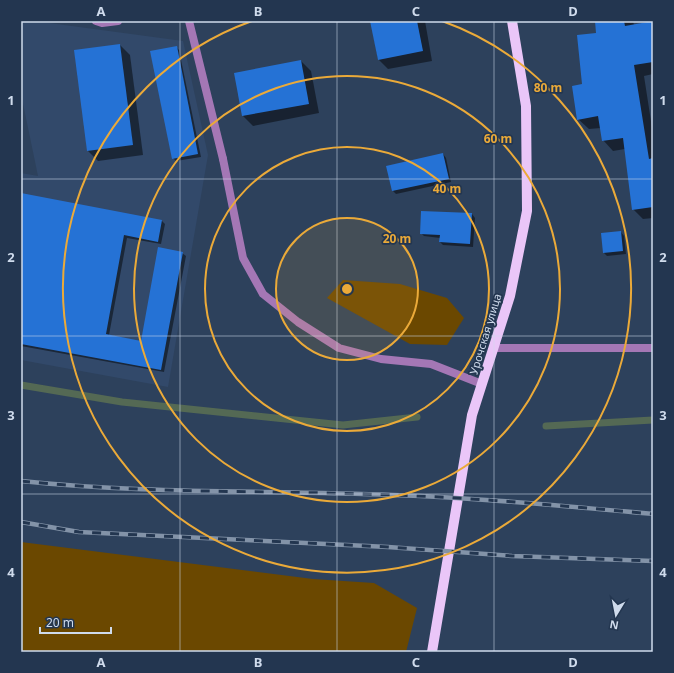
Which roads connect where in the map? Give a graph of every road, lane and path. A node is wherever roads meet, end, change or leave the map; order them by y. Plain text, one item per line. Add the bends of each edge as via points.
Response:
1 (96, 21) edge
2 (118, 21) edge
3 (189, 21) edge
4 (512, 21) edge
5 (493, 348) junction
6 (653, 348) edge
7 (482, 384) junction
8 (432, 652) edge

1 - 2 street
3 - 7 street via 223,159 243,258 263,294 298,322 339,348 381,359 431,364
4 - 5 main road, Урочская улица via 526,106 527,211 510,296
5 - 6 street
5 - 7 main road, Урочская улица
7 - 8 main road, Урочская улица via 472,415

